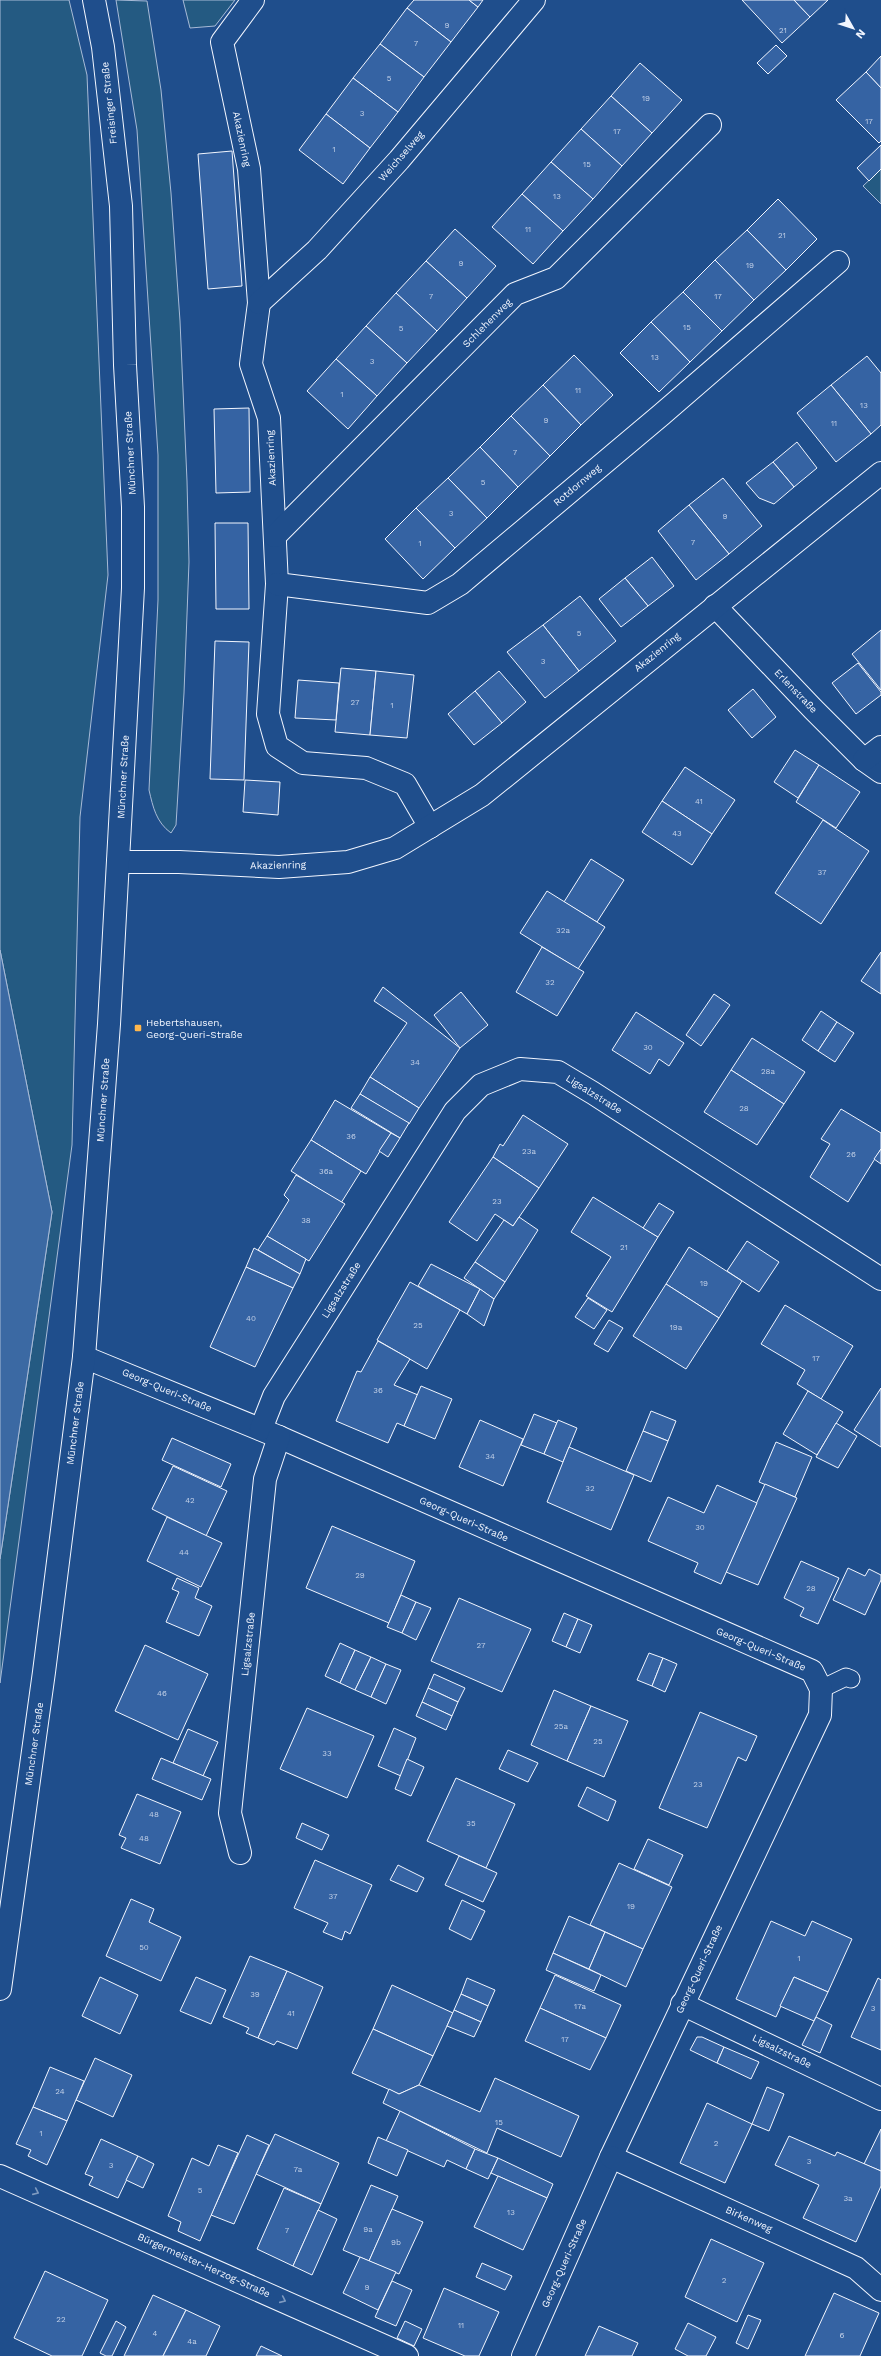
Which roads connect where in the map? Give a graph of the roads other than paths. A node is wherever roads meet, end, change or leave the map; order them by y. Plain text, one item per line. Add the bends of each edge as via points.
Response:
1 (94, 0) edge
2 (254, 0) edge
3 (534, 0) edge
4 (710, 125) dead end
5 (121, 206) joint
6 (838, 262) dead end
7 (259, 303) junction
8 (881, 473) edge
9 (275, 536) junction
10 (277, 584) junction
11 (715, 606) junction
12 (881, 747) edge
13 (873, 766) edge
14 (430, 827) junction
15 (118, 862) junction
16 (881, 1279) edge
17 (84, 1357) junction
18 (270, 1433) junction
19 (851, 1679) dead end
20 (822, 1689) junction
21 (240, 1853) dead end
22 (0, 1989) edge
23 (682, 2004) junction
24 (881, 2098) edge
25 (611, 2157) junction
26 (0, 2176) edge
27 (881, 2290) edge
28 (406, 2356) edge
29 (523, 2356) edge

1 - 5 street, Freisinger Straße via 103,47
2 - 7 street, Akazienring via 222,42 249,169
3 - 7 street, Weichselweg via 399,160 317,250
4 - 9 street, Schlehenweg via 556,278 515,294
5 - 15 street, Münchner Straße via 124,365 133,507 133,588
6 - 10 street, Rotdornweg via 460,584 428,603
7 - 9 street, Akazienring via 251,364 269,418
8 - 11 street, Akazienring
9 - 10 street, Akazienring
10 - 14 street, Akazienring via 268,714 276,746 303,763 366,768 405,784
11 - 13 street, Erlenstraße
11 - 14 street, Akazienring via 482,795
12 - 13 street
14 - 15 street, Akazienring via 395,848 348,862 279,867
15 - 17 street, Münchner Straße via 109,1024
16 - 18 street, Ligsalzstraße via 558,1072 520,1069 481,1084 455,1111 274,1396
17 - 18 street, Georg-Queri-Straße
17 - 22 street, Münchner Straße
18 - 20 street, Georg-Queri-Straße via 812,1671
18 - 21 street, Ligsalzstraße via 230,1814
19 - 20 lane via 846,1677
20 - 23 street, Georg-Queri-Straße via 820,1716
23 - 24 street, Ligsalzstraße
23 - 25 street, Georg-Queri-Straße
25 - 27 street, Birkenweg via 856,2268
25 - 29 street, Georg-Queri-Straße
26 -> 28 street, Bürgermeister-Herzog-Straße

